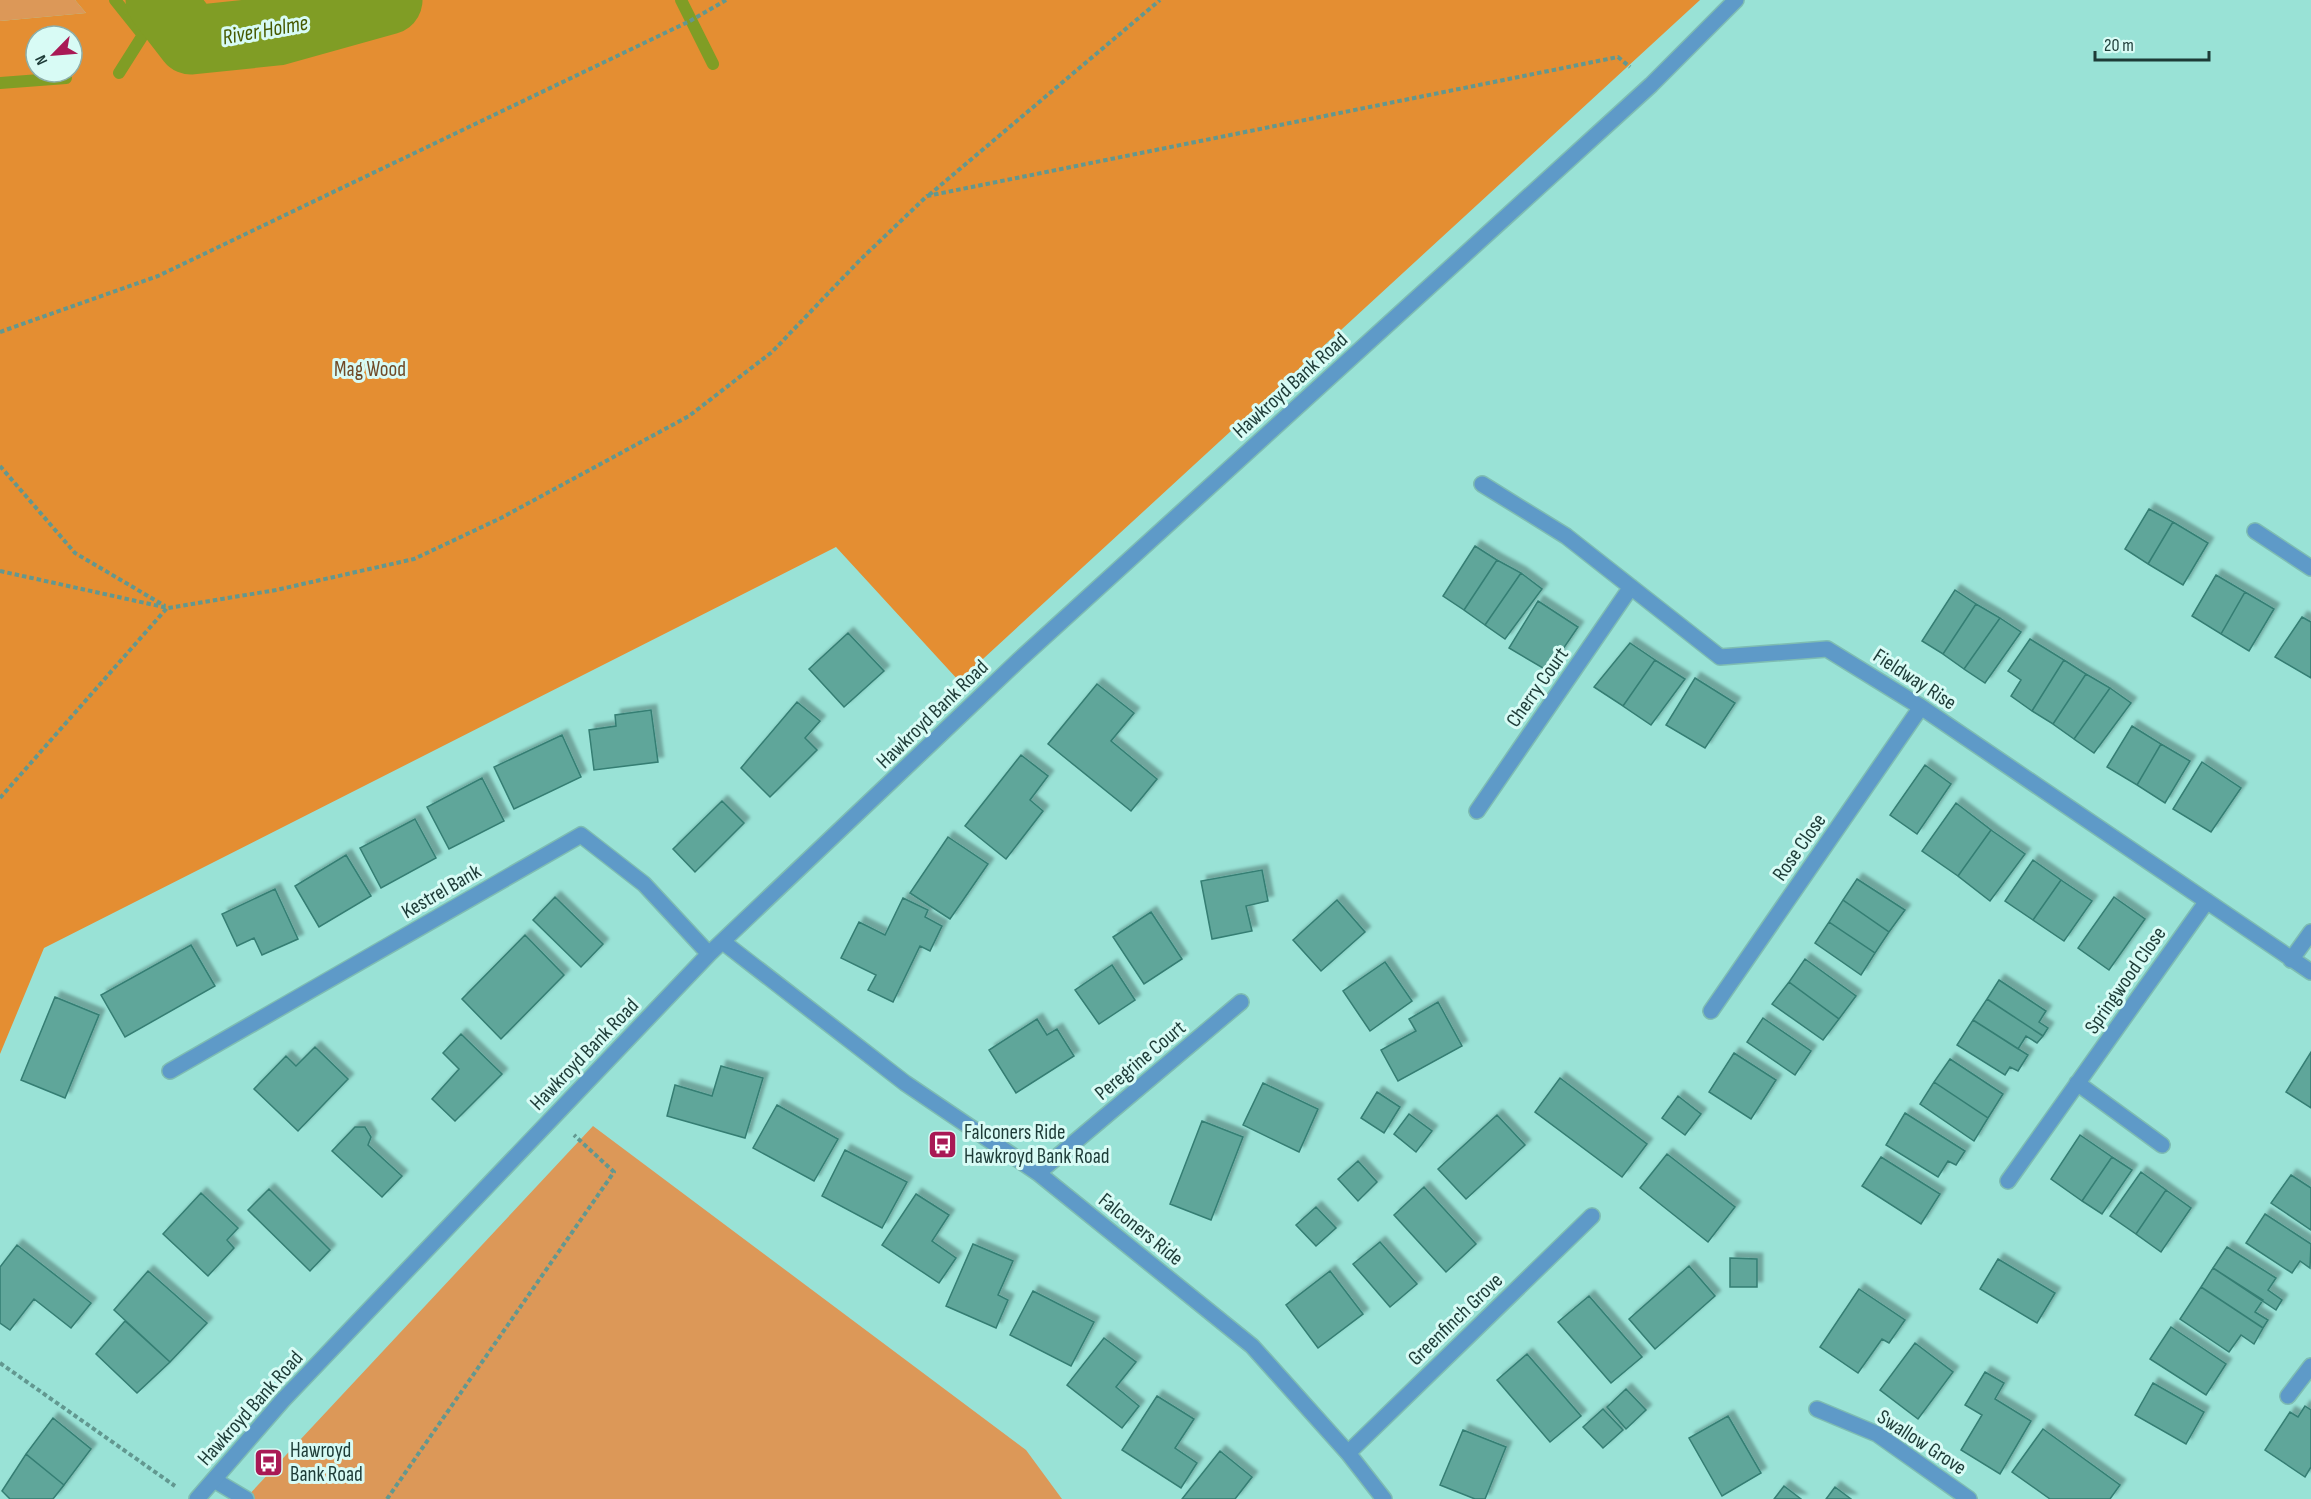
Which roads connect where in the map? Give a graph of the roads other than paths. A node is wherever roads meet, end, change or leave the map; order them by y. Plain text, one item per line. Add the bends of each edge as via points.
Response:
1 (1736, 0) edge
2 (1482, 484) dead end
3 (2255, 531) dead end
4 (2311, 568) edge
5 (1631, 587) junction
6 (1921, 707) junction
7 (1477, 811) dead end
8 (2207, 901) junction
9 (2311, 932) edge
10 (723, 942) junction
11 (709, 954) junction
12 (2291, 960) junction
13 (2311, 972) edge
14 (1241, 1002) dead end
15 (1711, 1011) dead end
16 (170, 1071) dead end
17 (2077, 1083) junction
18 (2162, 1145) dead end
19 (1038, 1173) junction
20 (2008, 1181) dead end
21 (1592, 1216) dead end
22 (2311, 1366) edge
23 (2288, 1396) dead end
24 (1817, 1409) dead end
25 (1348, 1453) junction
26 (214, 1480) junction
27 (190, 1496) edge
28 (246, 1499) edge
29 (1384, 1499) edge
30 (1969, 1499) edge

1 - 10 street, Hawkroyd Bank Road via 1651,85 1019,660
2 - 5 street, Fieldway Rise via 1566,536
3 - 4 street
5 - 6 street, Fieldway Rise via 1720,657 1827,649
5 - 7 street, Cherry Court
6 - 8 street, Fieldway Rise
6 - 15 street, Rose Close
8 - 12 street, Fieldway Rise
8 - 17 street, Springwood Close
9 - 12 street
10 - 11 street, Hawkroyd Bank Road
10 - 19 street, Falconers Ride via 905,1083
11 - 16 street, Kestrel Bank via 644,884 581,835
11 - 26 street, Hawkroyd Bank Road via 283,1401
12 - 13 street, Fieldway Rise
14 - 19 street, Peregrine Court
17 - 18 street
17 - 20 street, Springwood Close
19 - 25 street, Falconers Ride via 1252,1346
21 - 25 street, Greenfinch Grove
22 - 23 street
24 - 30 street, Swallow Grove via 1877,1434
25 - 29 street, Falconers Ride
26 - 27 street, Hawkroyd Bank Road
26 - 28 street

